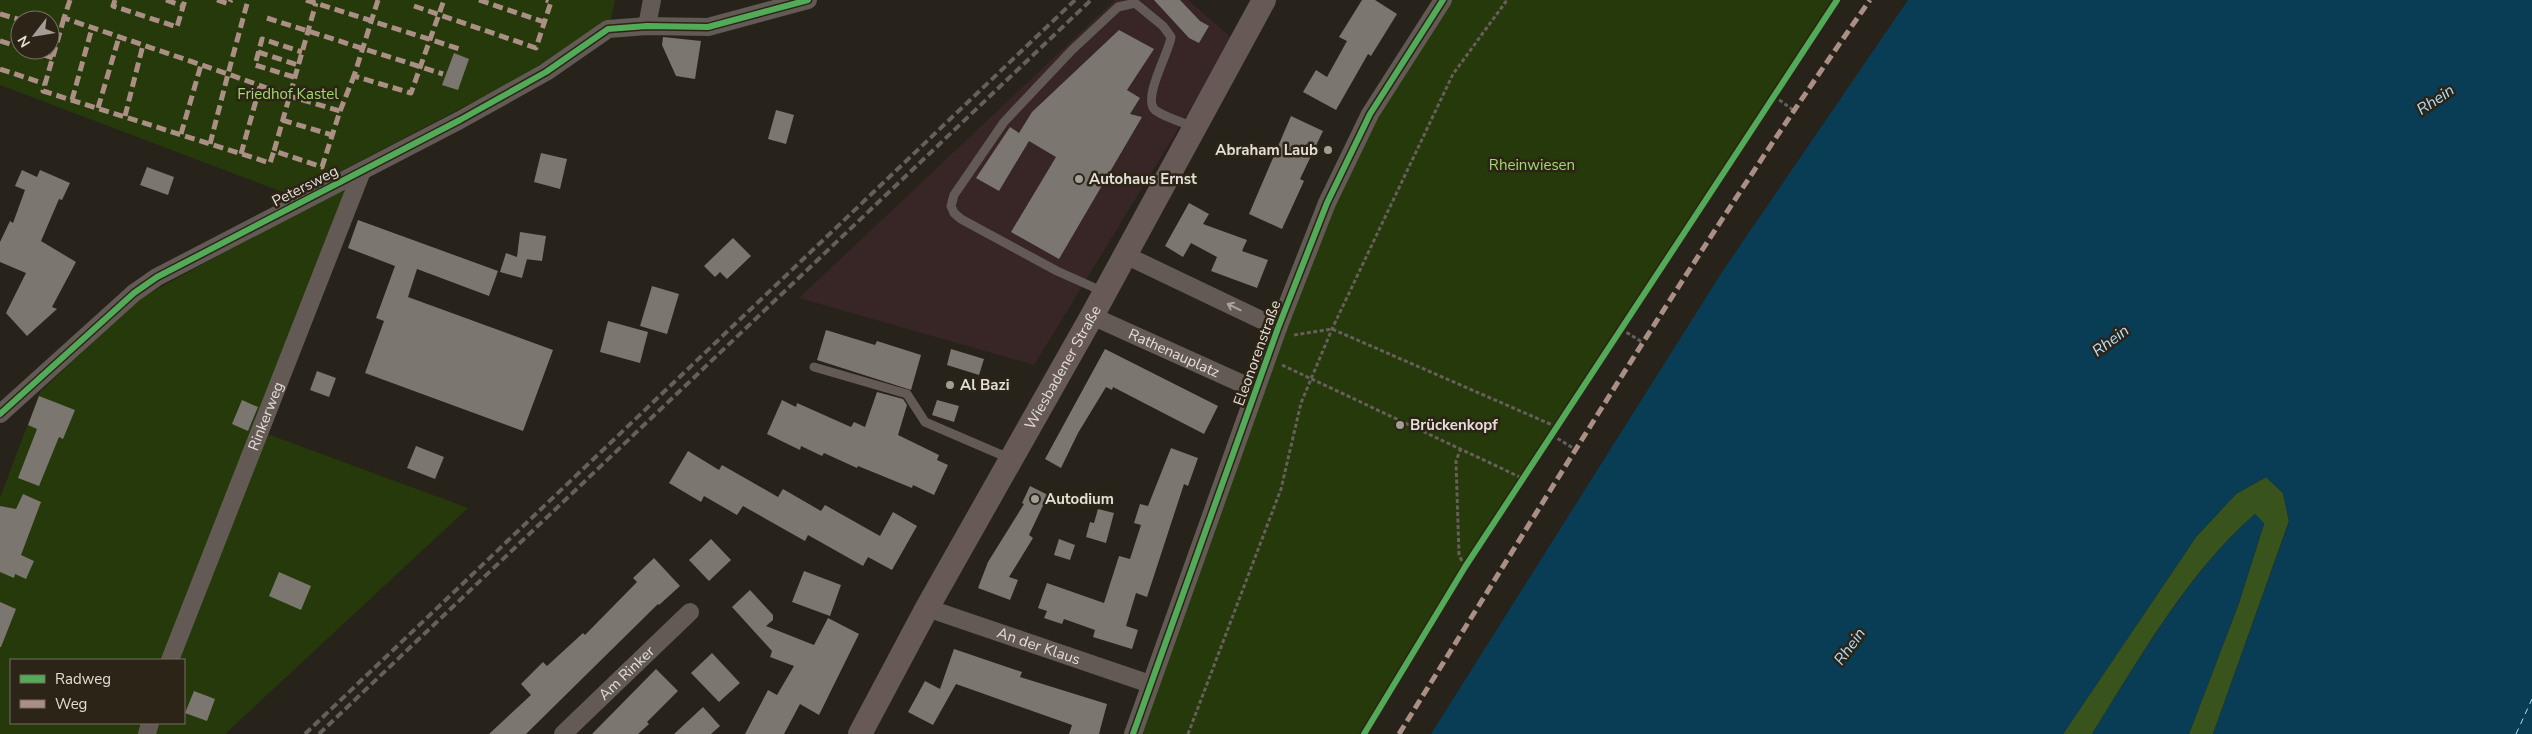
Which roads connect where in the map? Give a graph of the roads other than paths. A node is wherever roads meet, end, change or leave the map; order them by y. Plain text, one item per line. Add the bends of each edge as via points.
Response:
1 (652, 0) edge
2 (808, 0) edge
3 (1264, 0) edge
4 (1443, 0) edge
5 (647, 26) junction
6 (1194, 127) junction
7 (362, 171) junction
8 (1125, 254) junction
9 (1105, 292) junction
10 (1092, 316) junction
11 (1278, 328) junction
12 (814, 367) dead end
13 (1256, 390) junction
14 (0, 414) edge
15 (1011, 459) junction
16 (927, 608) junction
17 (690, 612) dead end
18 (170, 659) edge
19 (1150, 684) junction
20 (563, 734) edge
21 (860, 734) edge
22 (1133, 734) edge

1 - 5 street
2 - 5 street, Petersweg via 708,27
3 - 6 main road, Wiesbadener Straße
4 - 11 street, Eleonorenstraße via 1370,114 1327,203
5 - 7 street, Petersweg via 608,29 546,72
6 - 8 main road, Wiesbadener Straße
6 - 9 lane via 1155,110 1150,102 1170,37 1163,26 1135,3 1124,4 1072,50 1004,122 954,195 951,206 961,219
7 - 14 street, Petersweg via 157,277
7 - 18 street, Rinkerweg
8 - 9 main road, Wiesbadener Straße
11 -> 8 street
9 - 10 main road, Wiesbadener Straße
10 - 13 street, Rathenauplatz
10 - 15 main road, Wiesbadener Straße
11 - 13 street, Eleonorenstraße
12 - 15 lane via 907,394 925,422
13 - 19 street, Eleonorenstraße
15 - 16 main road, Wiesbadener Straße
16 - 19 street, An der Klaus
16 - 21 main road, Wiesbadener Straße
17 - 20 street, Am Rinker
19 - 22 street, Eleonorenstraße

